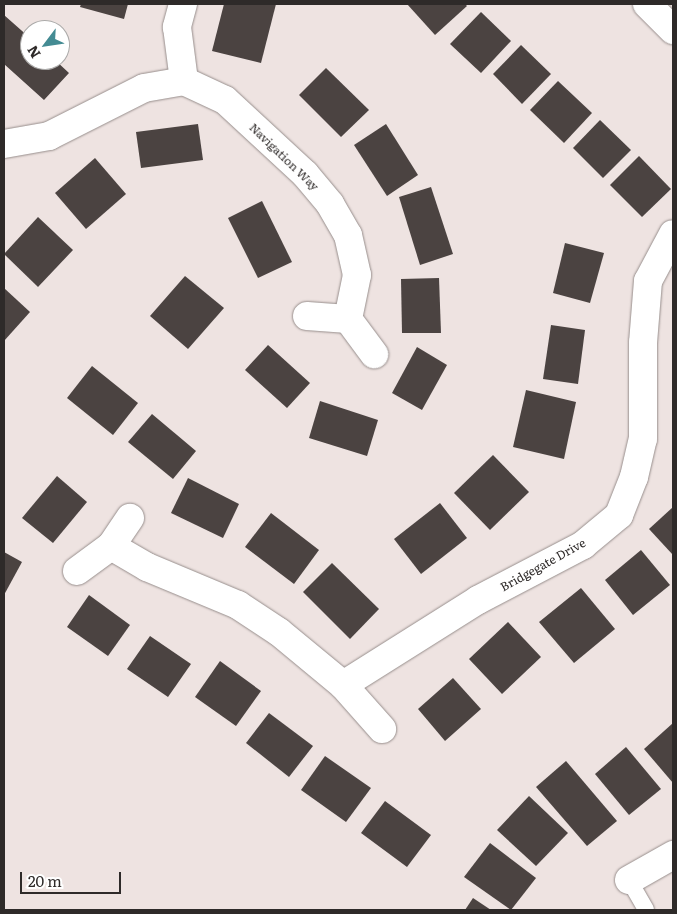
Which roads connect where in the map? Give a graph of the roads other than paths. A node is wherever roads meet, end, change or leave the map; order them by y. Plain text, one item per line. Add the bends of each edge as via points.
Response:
1 (183, 4) edge
2 (647, 4) edge
3 (673, 30) edge
4 (184, 81) junction
5 (4, 144) edge
6 (673, 234) edge
7 (307, 316) dead end
8 (348, 319) junction
9 (374, 354) dead end
10 (130, 518) dead end
11 (111, 546) junction
12 (77, 571) dead end
13 (344, 685) junction
14 (382, 729) dead end
15 (673, 855) edge
16 (629, 880) joint
17 (646, 910) edge

1 - 4 street via 177,27
2 - 3 street
4 - 5 street via 144,88 49,136
4 - 8 street, Navigation Way via 225,100 305,174 330,204 348,235 357,275
6 - 13 street, Bridgegate Drive via 648,281 642,343 644,439 619,515 582,545 478,600
7 - 8 street
8 - 9 street
10 - 11 street
11 - 12 street
11 - 13 street via 147,566 238,605 279,632
13 - 14 street
15 - 16 street
16 - 17 lane

